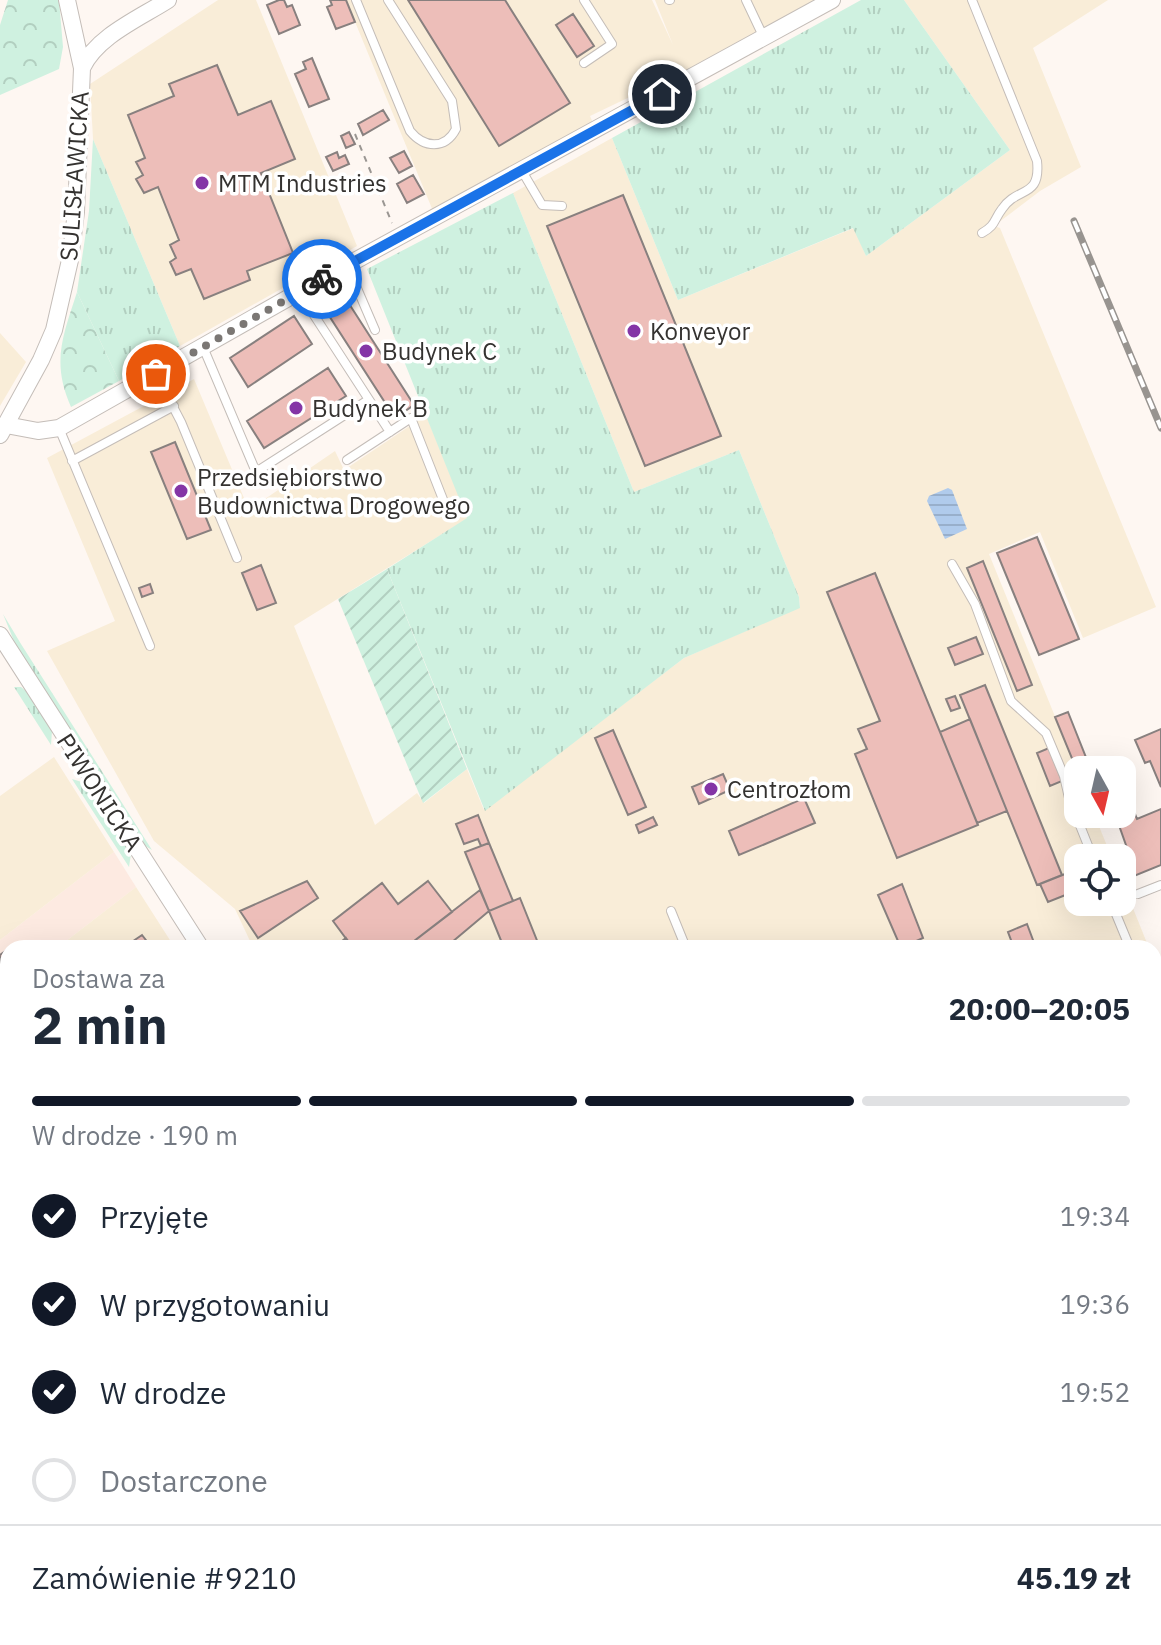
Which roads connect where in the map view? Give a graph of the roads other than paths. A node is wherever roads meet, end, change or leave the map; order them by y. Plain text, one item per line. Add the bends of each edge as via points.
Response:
1 (67, 0) edge
2 (168, 0) edge
3 (356, 0) edge
4 (388, 0) edge
5 (584, 0) edge
6 (746, 0) edge
7 (832, 0) edge
8 (972, 0) edge
9 (764, 38) junction
10 (584, 63) dead end
11 (82, 68) junction
12 (522, 171) junction
13 (562, 206) dead end
14 (982, 233) dead end
15 (347, 265) junction
16 (299, 292) junction
17 (375, 330) dead end
18 (203, 347) junction
19 (156, 374) junction
20 (368, 400) junction
21 (174, 406) junction
22 (59, 428) junction
23 (3, 430) edge
24 (390, 432) junction
25 (347, 460) dead end
26 (72, 461) junction
27 (444, 502) dead end
28 (237, 558) dead end
29 (952, 564) dead end
30 (0, 635) edge
31 (150, 646) dead end
32 (1088, 844) edge
33 (1161, 885) edge
34 (1138, 894) dead end
35 (671, 911) dead end
36 (1117, 916) edge
37 (196, 940) edge
38 (683, 940) edge
39 (1127, 940) edge

1 - 11 street, SULISŁAWICKA
2 - 11 street via 100,44
3 - 4 lane via 410,131 427,144 442,143 456,129 452,101
5 - 10 lane via 612,44
6 - 9 lane
7 - 9 street
8 - 14 lane via 1038,174 1035,184 1004,205 993,227
9 - 12 street
11 - 23 street, SULISŁAWICKA via 76,212 62,303 41,360
12 - 13 lane via 542,205
12 - 15 street
15 - 16 street
15 - 17 lane
16 - 18 street
16 - 20 lane
18 - 19 street
18 - 20 lane via 256,472
19 - 21 lane
19 - 22 street
20 - 24 lane
21 - 26 lane
21 - 28 lane
22 - 23 street
22 - 26 lane
24 - 25 lane
24 - 27 lane via 411,418
26 - 31 lane
29 - 32 lane via 975,604 1011,701 1046,733
30 - 37 street, PIWONICKA
33 - 34 lane
35 - 38 lane
36 - 39 lane

